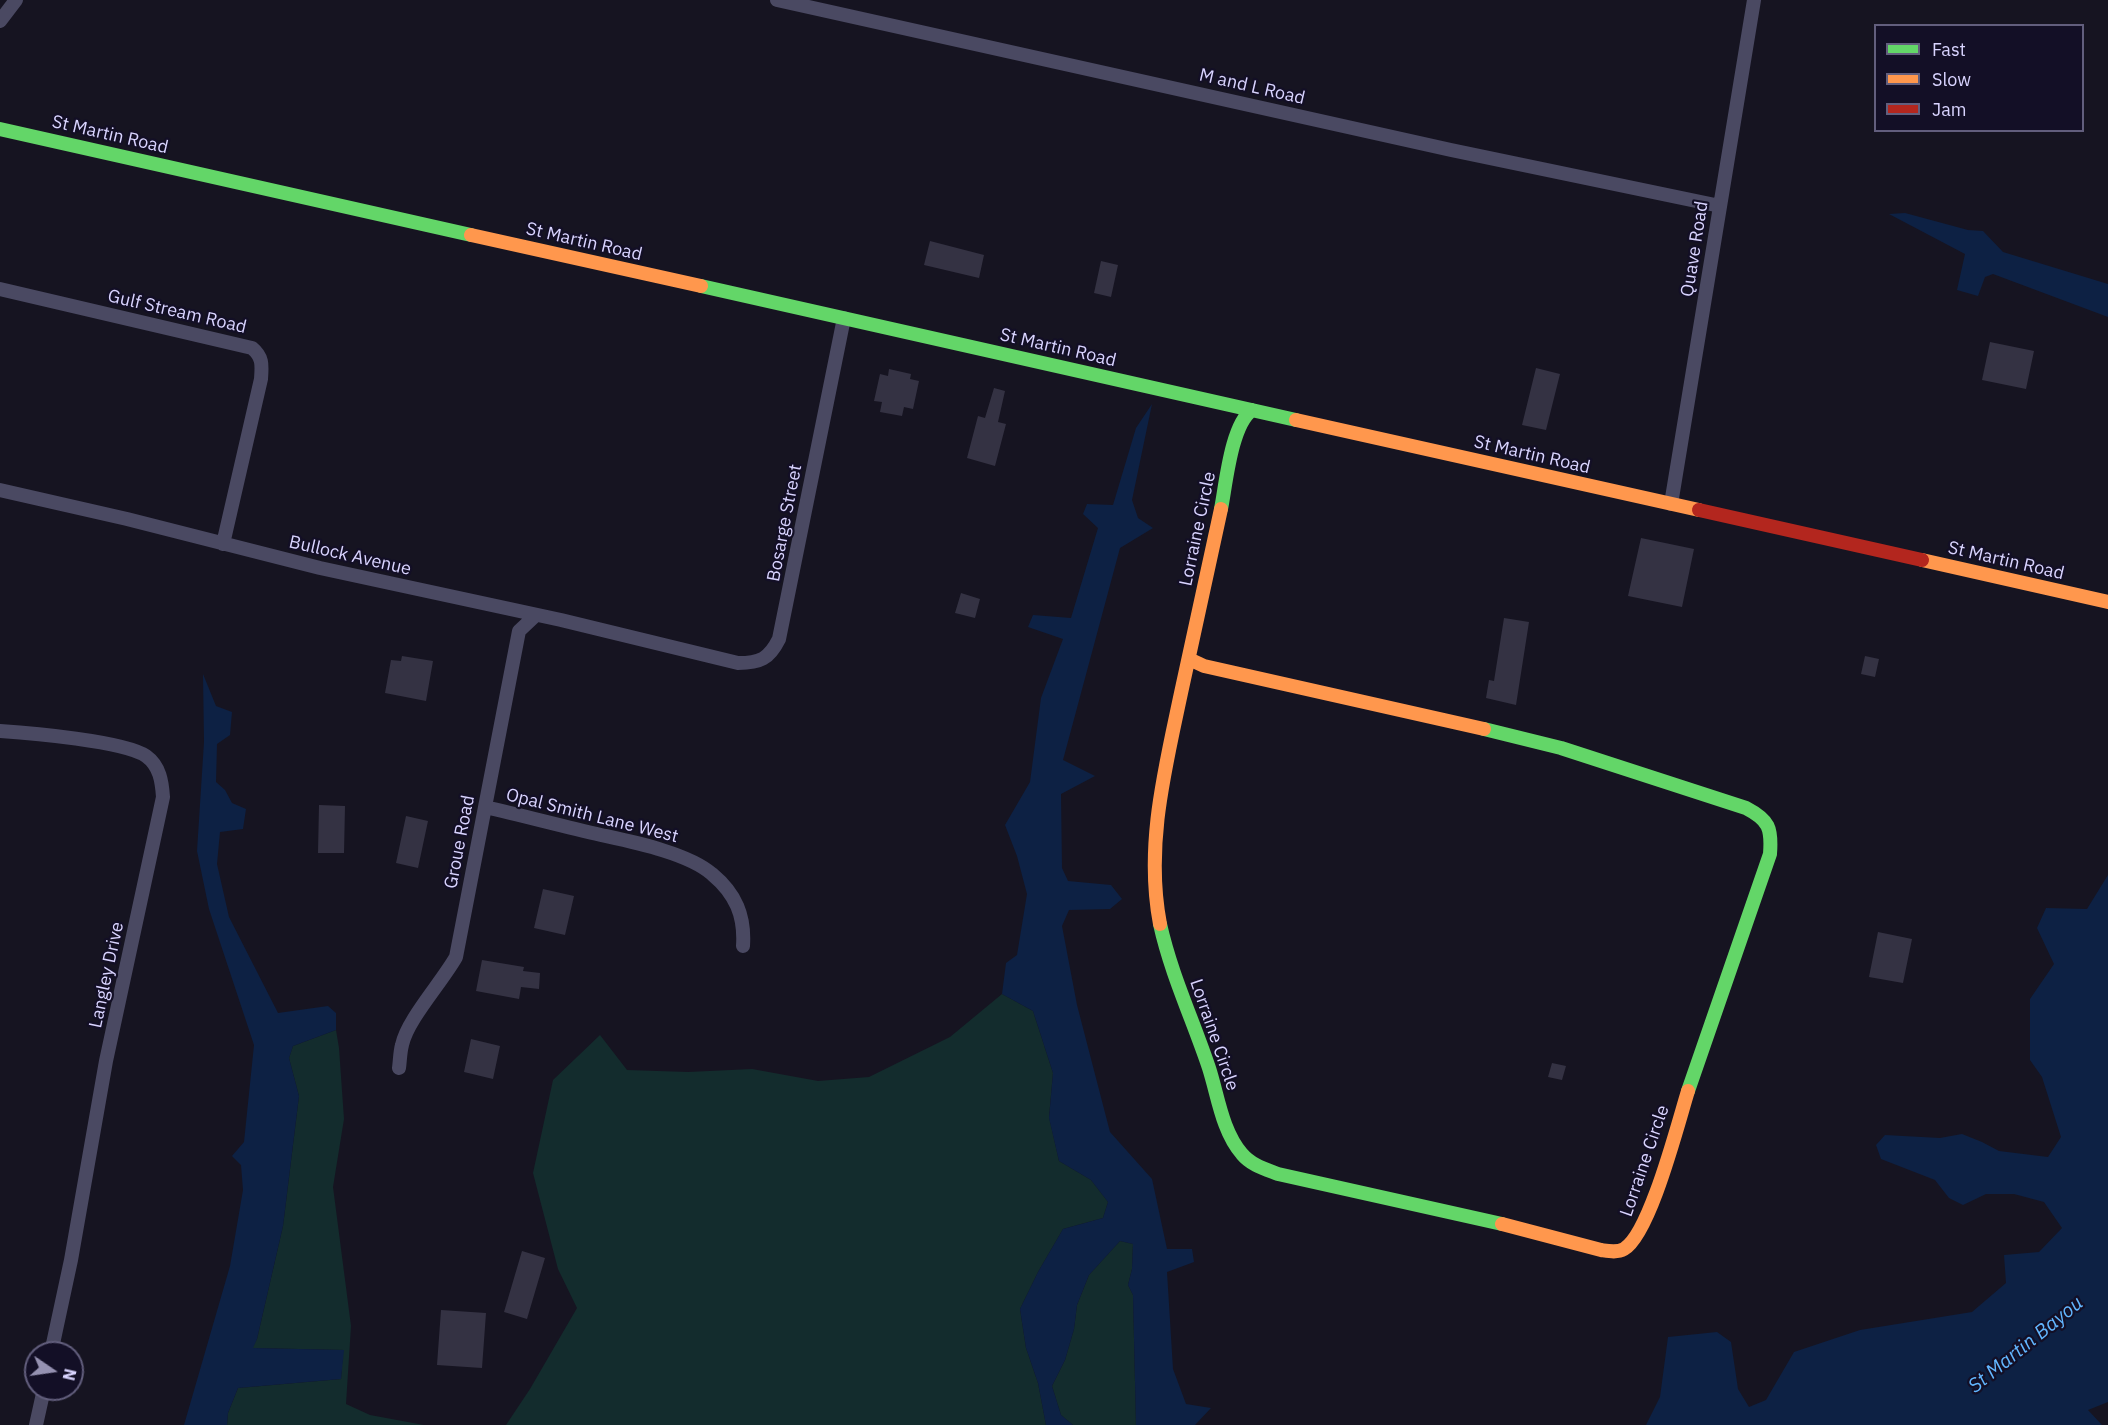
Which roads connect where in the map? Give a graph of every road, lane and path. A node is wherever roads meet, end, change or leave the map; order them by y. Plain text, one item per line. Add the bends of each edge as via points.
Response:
1 (16, 0) edge
2 (777, 0) edge
3 (1754, 0) edge
4 (0, 21) edge
5 (0, 129) edge
6 (1720, 206) junction
7 (0, 289) edge
8 (844, 318) junction
9 (1252, 410) junction
10 (0, 490) edge
11 (1671, 504) junction
12 (223, 544) junction
13 (2108, 602) edge
14 (536, 615) junction
15 (693, 652) joint
16 (1189, 659) junction
17 (0, 731) edge
18 (485, 807) junction
19 (743, 946) dead end
20 (399, 1068) dead end
21 (54, 1341) edge
22 (41, 1401) edge
23 (36, 1425) edge

1 - 4 street
2 - 6 street, M and L Road
3 - 6 street, Quave Road
5 - 8 street, St Martin Road
6 - 11 street, Quave Road
7 - 12 street, Gulf Stream Road via 252,348 258,353 262,361 261,379
8 - 9 street, St Martin Road
8 - 15 street, Bosarge Street via 775,648 756,663 738,663
9 - 11 street, St Martin Road
9 - 16 street, Lorraine Circle via 1237,434
10 - 12 street, Bullock Avenue
11 - 13 street, St Martin Road
12 - 14 street, Bullock Avenue
14 - 15 street, Bullock Avenue
14 - 18 street, Groue Road via 519,631
16 - 16 street, Lorraine Circle via 1204,666 1561,748 1746,808 1762,816 1769,825 1772,835 1764,876 1692,1078 1650,1211 1625,1249 1601,1250 1470,1215 1278,1174 1257,1166 1237,1147 1184,1005 1156,904 1155,828
17 - 21 street, Langley Drive via 131,750 146,756 162,779 157,835 106,1061
18 - 19 street, Opal Smith Lane West via 684,858 711,873 728,890 741,912
18 - 20 street, Groue Road via 456,957 408,1028
22 - 23 street

